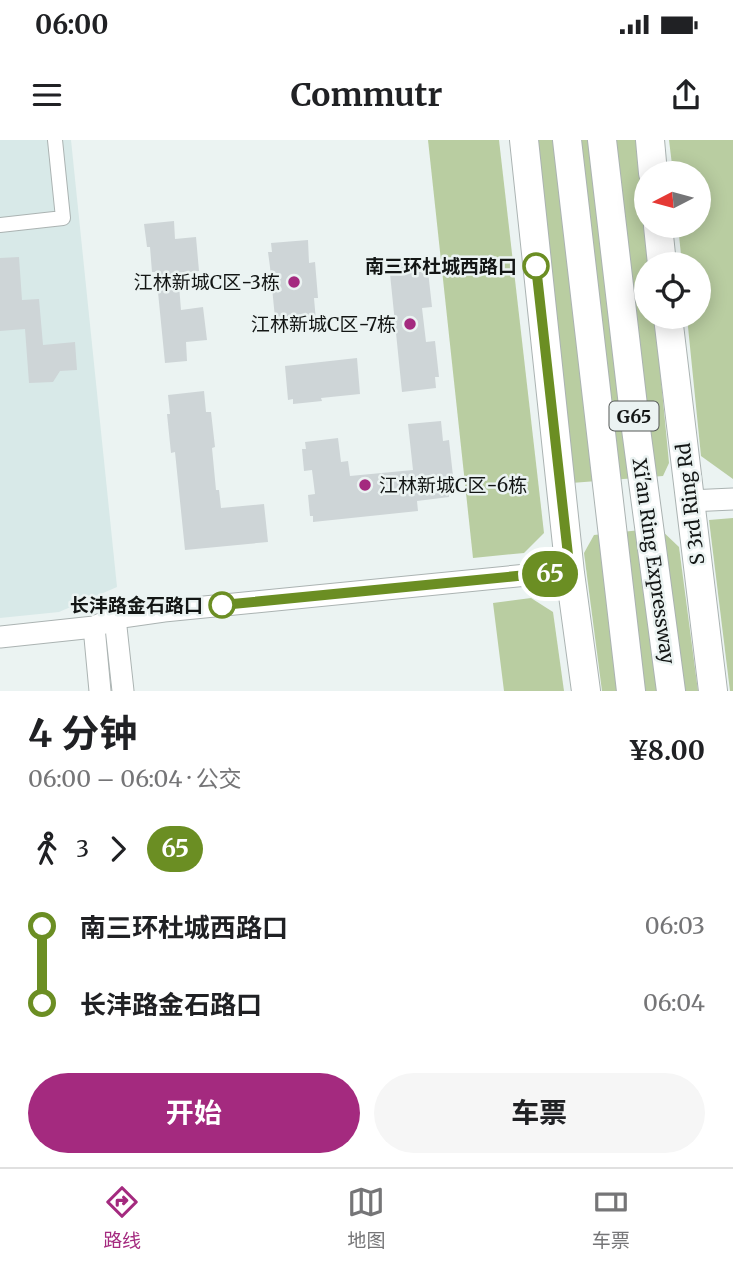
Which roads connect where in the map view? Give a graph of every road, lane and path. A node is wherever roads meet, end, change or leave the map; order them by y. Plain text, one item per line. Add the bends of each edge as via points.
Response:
1 (55, 140) edge
2 (524, 140) edge
3 (568, 140) edge
4 (602, 140) edge
5 (650, 140) edge
6 (652, 161) edge
7 (0, 225) edge
8 (669, 329) edge
9 (733, 499) edge
10 (689, 501) junction
11 (570, 573) junction
12 (115, 618) junction
13 (94, 627) junction
14 (0, 637) edge
15 (100, 691) edge
16 (123, 691) edge
17 (586, 691) edge
18 (631, 691) edge
19 (671, 691) edge
20 (713, 691) edge

1 - 7 street via 63,218
2 - 11 highway
3 - 18 highway, Xi'an Ring Expressway / G65
4 - 19 highway, Xi'an Ring Expressway / G65
5 - 6 highway
8 - 10 highway, S 3rd Ring Rd
9 - 10 street
10 - 20 highway, S 3rd Ring Rd
11 - 12 street
11 - 17 highway
12 - 13 street
12 - 16 street
13 - 14 street
13 - 15 street

